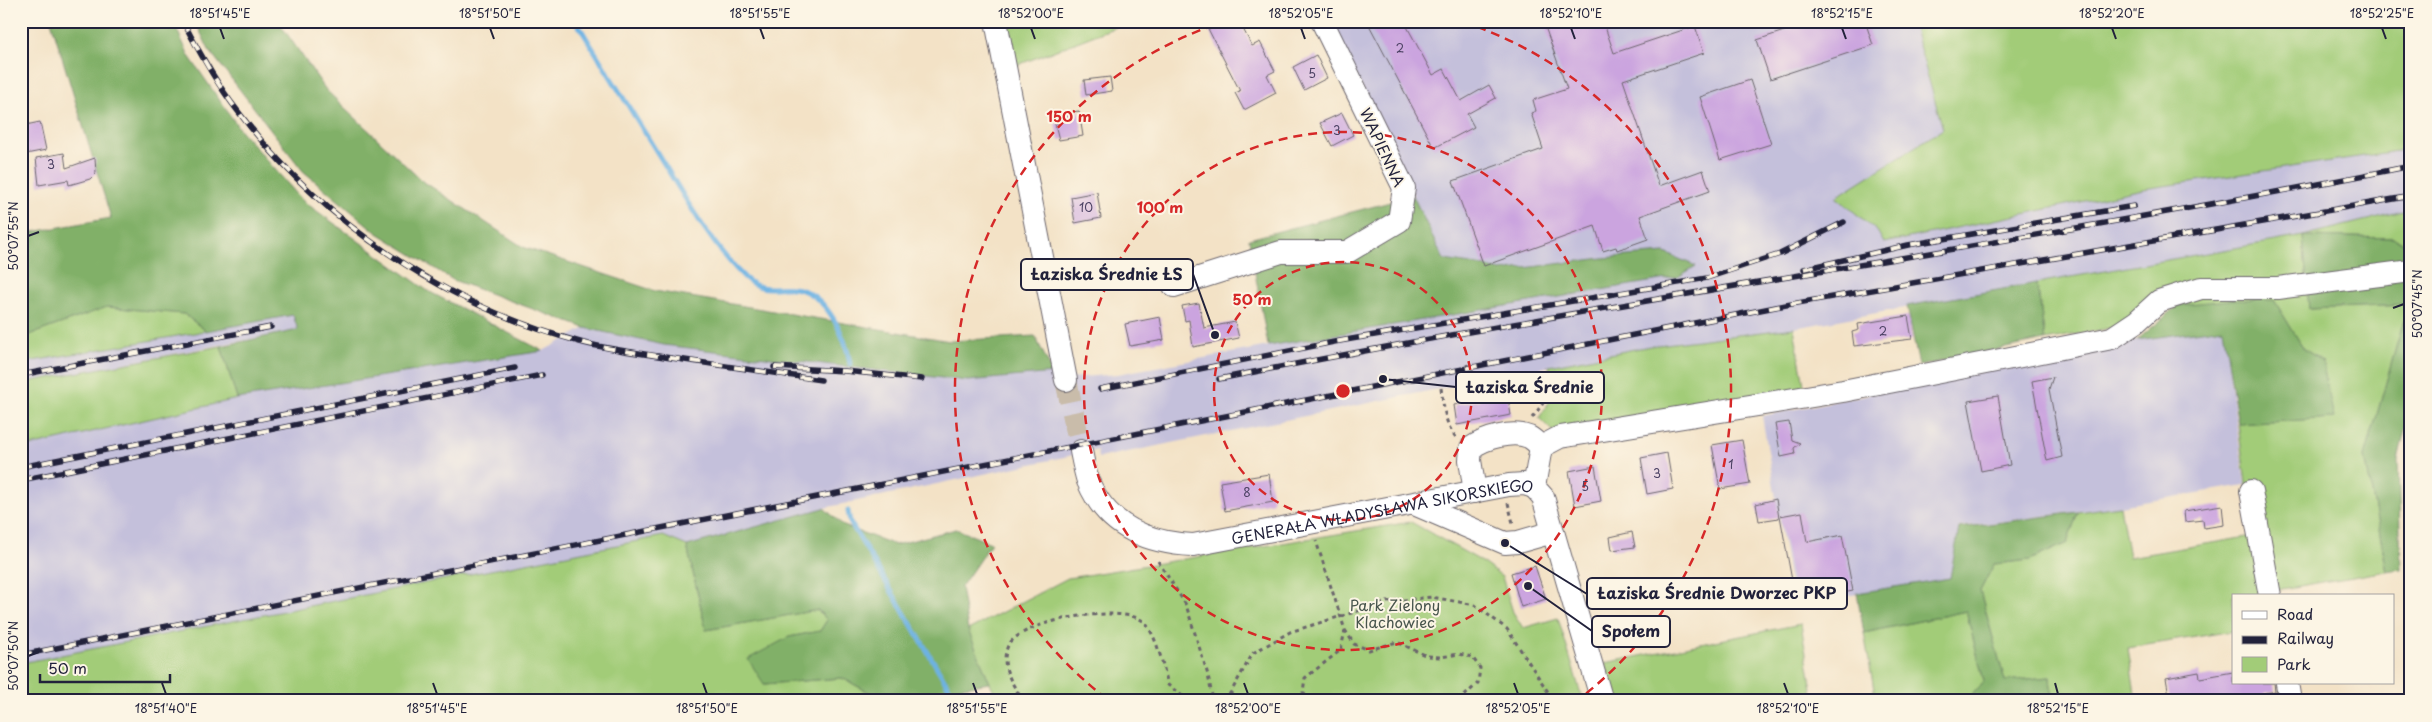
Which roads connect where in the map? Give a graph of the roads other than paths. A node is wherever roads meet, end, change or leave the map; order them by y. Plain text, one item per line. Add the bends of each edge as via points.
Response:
1 (996, 21) edge
2 (1322, 21) edge
3 (2411, 271) edge
4 (1174, 286) dead end
5 (1066, 380) tunnel mouth
6 (1541, 447) junction
7 (1081, 451) tunnel mouth
8 (1534, 487) junction
9 (2251, 491) dead end
10 (1475, 492) junction
11 (1414, 504) junction
12 (1553, 532) junction
13 (2270, 594) edge
14 (2287, 684) edge
15 (1602, 701) edge
16 (2290, 701) edge

1 - 5 street
2 - 4 street, WAPIENNA via 1404,188 1399,221 1347,252 1281,252
3 - 6 street via 2278,288 2201,288 2159,301 2112,338 1843,391 1560,437
6 - 8 street, GENERAŁA WŁADYSŁAWA SIKORSKIEGO
6 - 10 street via 1529,437 1512,435 1480,442 1471,448
7 - 11 street, GENERAŁA WŁADYSŁAWA SIKORSKIEGO via 1088,482 1106,509 1140,536 1168,544 1193,545
8 - 10 street, GENERAŁA WŁADYSŁAWA SIKORSKIEGO via 1509,485
8 - 12 street via 1543,497
9 - 13 street
10 - 11 street, GENERAŁA WŁADYSŁAWA SIKORSKIEGO
11 - 12 street via 1505,543
12 - 15 street
14 - 16 street

